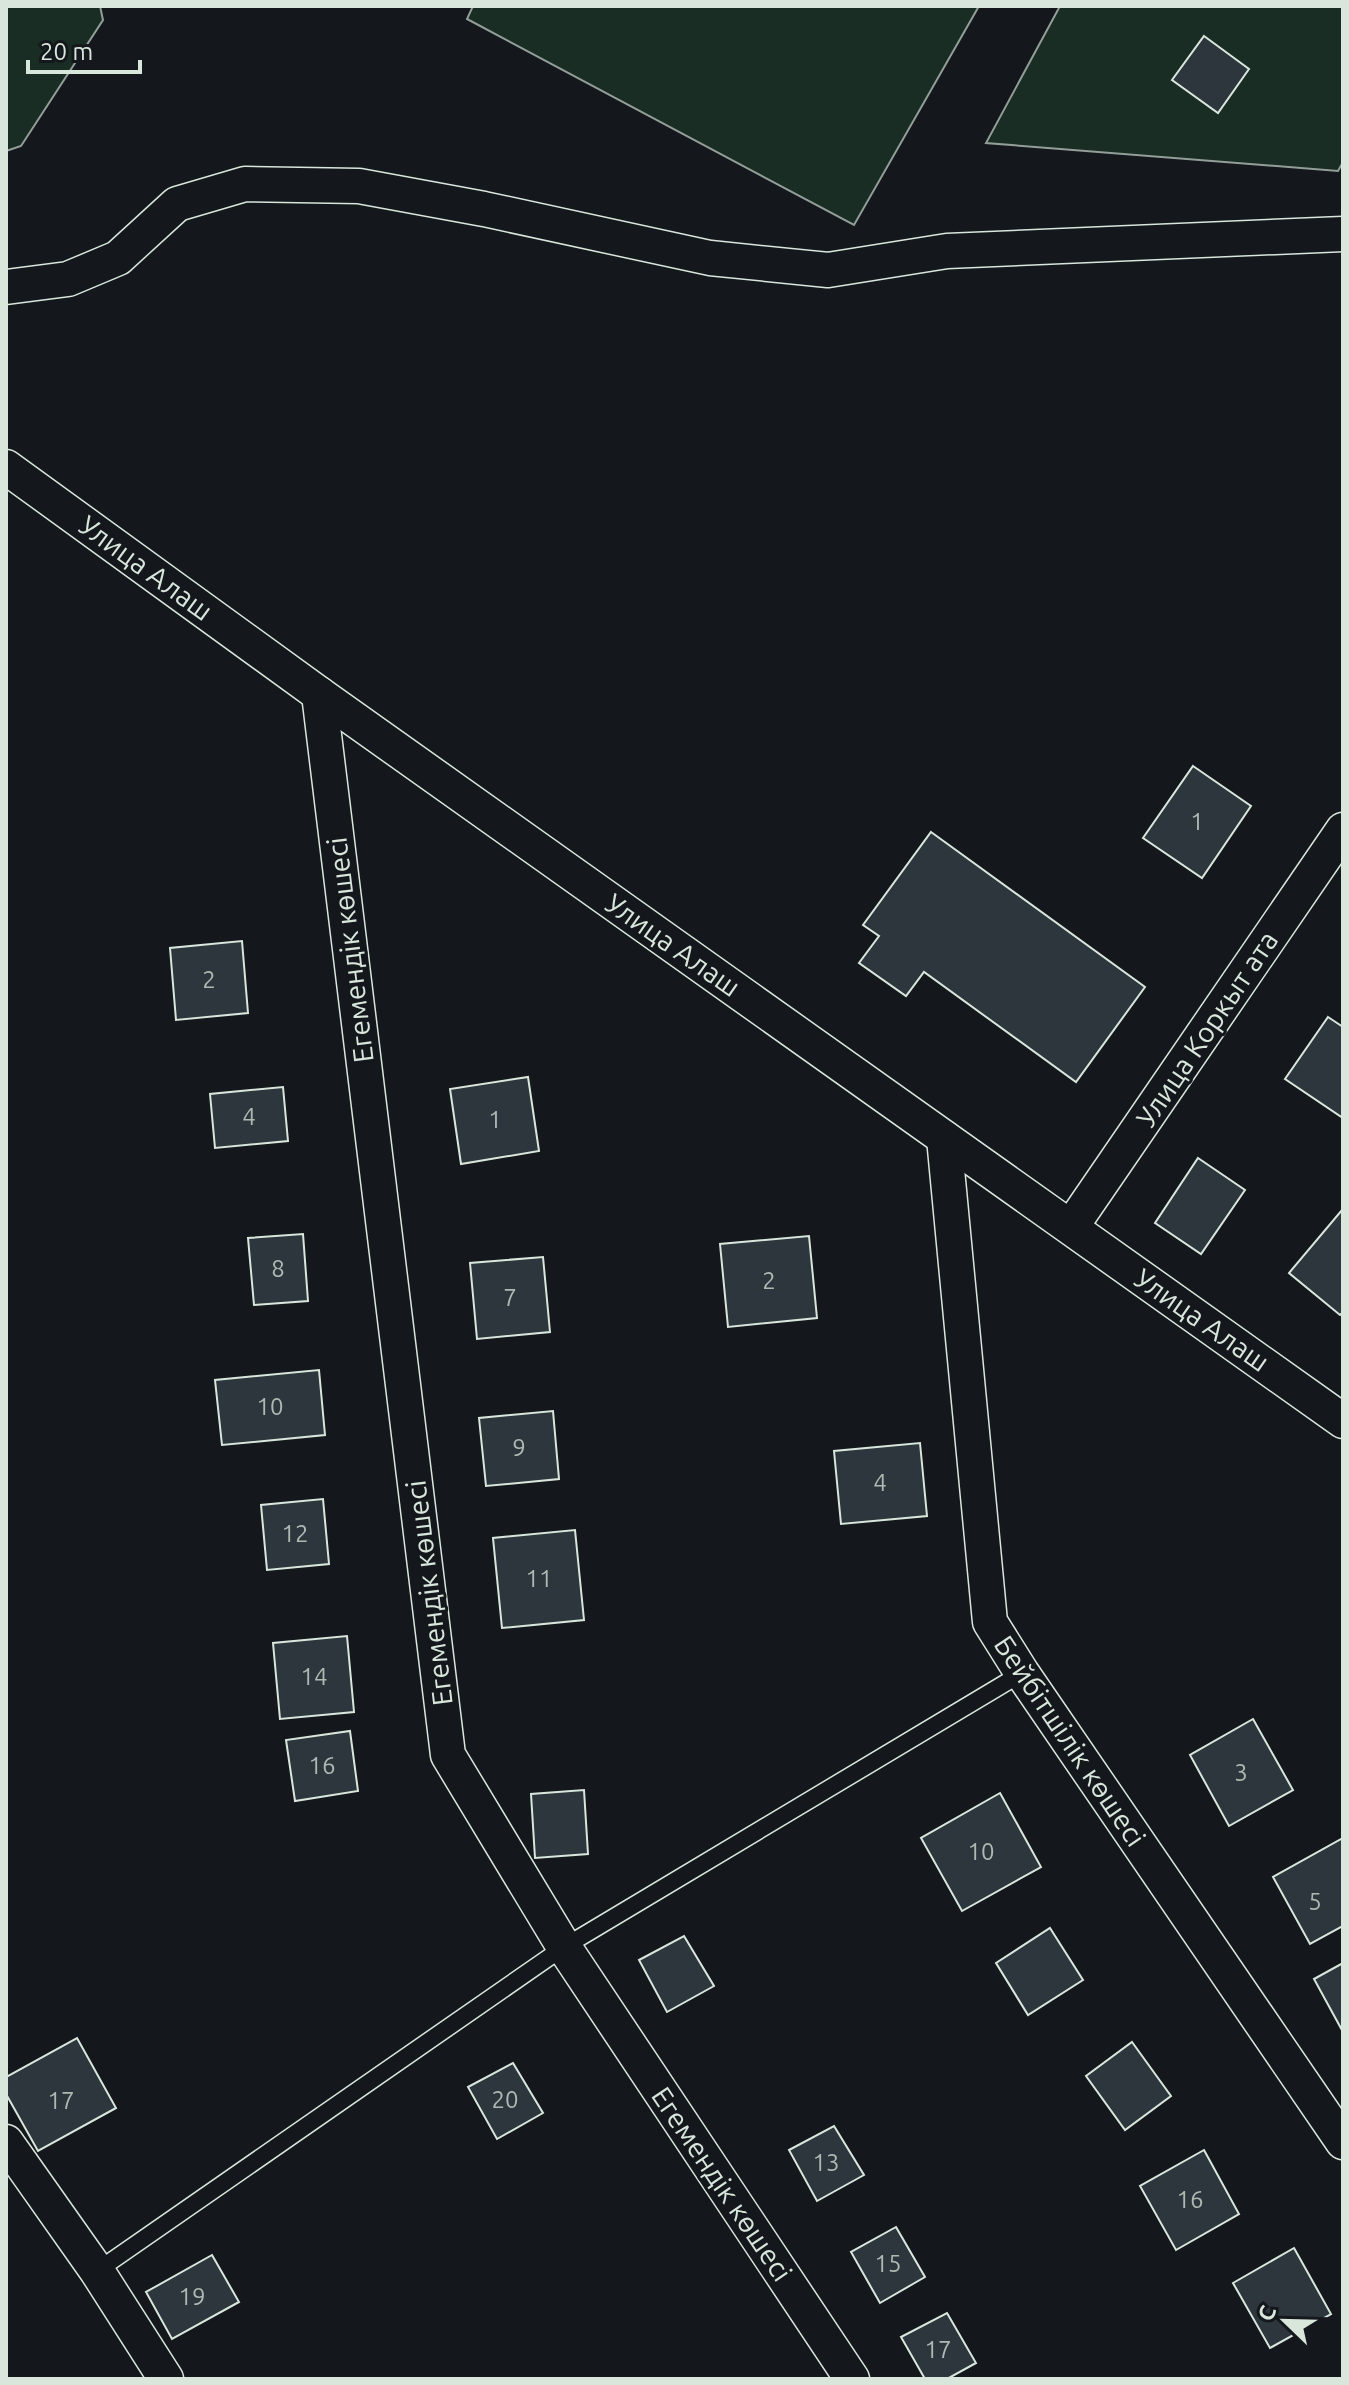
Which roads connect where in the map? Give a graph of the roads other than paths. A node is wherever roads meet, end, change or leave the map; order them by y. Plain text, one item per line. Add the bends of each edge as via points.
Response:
1 (1343, 234) edge
2 (6, 287) edge
3 (6, 467) edge
4 (319, 694) junction
5 (1343, 830) edge
6 (944, 1138) junction
7 (1071, 1227) junction
8 (1343, 1421) edge
9 (1022, 1673) junction
10 (564, 1947) junction
11 (6, 2142) edge
12 (1343, 2142) edge
13 (97, 2271) junction
14 (166, 2379) edge
15 (852, 2379) edge

1 - 2 street via 947,251 828,270 710,258 359,186 245,184 177,204 118,258 68,279
3 - 4 street, Улица Алаш
4 - 6 street, Улица Алаш
4 - 10 street, Егемендік көшесі via 448,1755
5 - 7 street, Улица Коркыт ата
6 - 7 street, Улица Алаш
6 - 9 street, Бейбітшілік көшесі via 990,1622
7 - 8 street, Улица Алаш
9 - 10 lane
9 - 12 street, Бейбітшілік көшесі
10 - 13 lane
10 - 15 street, Егемендік көшесі
11 - 13 street
13 - 14 street

